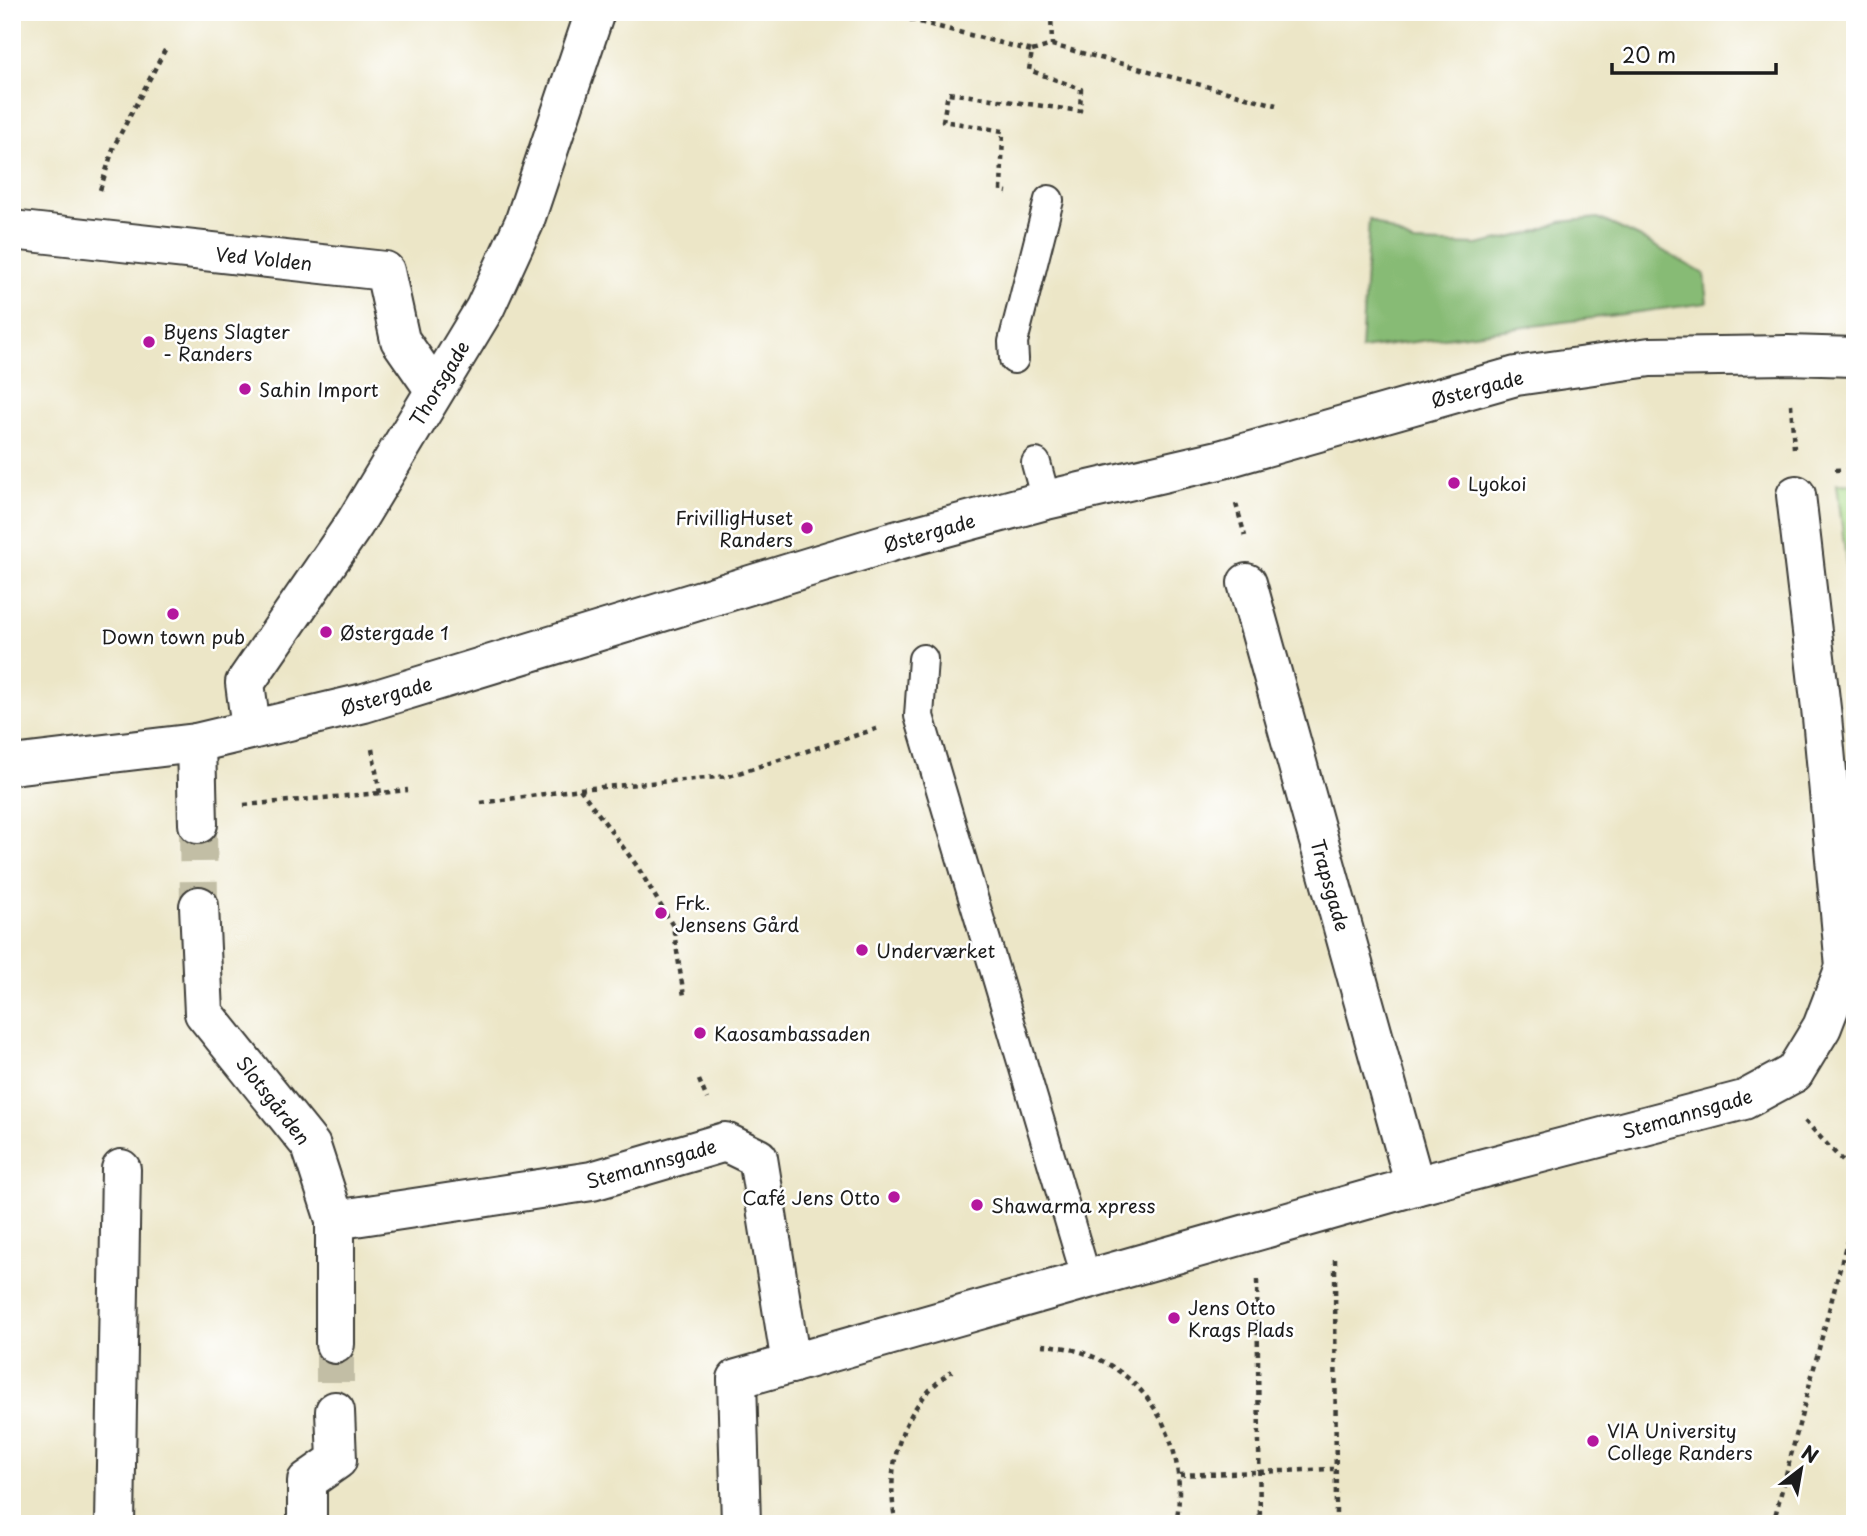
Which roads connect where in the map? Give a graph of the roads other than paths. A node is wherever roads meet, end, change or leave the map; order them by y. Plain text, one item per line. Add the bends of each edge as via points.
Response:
1 (595, 12) edge
2 (1049, 200) road end
3 (12, 230) edge
4 (1855, 357) edge
5 (1014, 359) dead end
6 (434, 389) junction
7 (1036, 463) dead end
8 (1796, 495) dead end
9 (1046, 500) junction
10 (1247, 583) road end
11 (923, 659) dead end
12 (251, 729) junction
13 (196, 743) junction
14 (12, 765) edge
15 (198, 816) tunnel mouth
16 (1846, 879) edge
17 (199, 906) tunnel mouth
18 (121, 1169) dead end
19 (1415, 1186) junction
20 (335, 1220) junction
21 (1087, 1280) junction
22 (335, 1344) tunnel mouth
23 (791, 1364) junction
24 (335, 1411) tunnel mouth
25 (116, 1524) edge
26 (307, 1524) edge
27 (741, 1524) edge

1 - 6 street, Thorsgade via 524,223 485,307
2 - 5 lane via 1013,342
3 - 6 street, Ved Volden via 385,271 400,340
4 - 9 street, Østergade via 1650,357 1516,376 1223,459
6 - 12 street, Thorsgade via 355,523 245,683
7 - 9 lane
8 - 16 street, Stemannsgade
9 - 12 street, Østergade via 895,553 363,703
10 - 19 street, Trapsgade
11 - 21 lane via 919,716
12 - 13 street, Østergade
13 - 14 street, Østergade
13 - 15 street
16 - 19 street, Stemannsgade via 1845,967 1822,1027 1794,1073 1744,1100
17 - 20 street, Slotsgården via 204,1013 312,1146
18 - 25 street
19 - 21 street, Stemannsgade
20 - 22 street, Slotsgården
20 - 23 street, Stemannsgade via 592,1181 725,1142 758,1158
21 - 23 street, Stemannsgade
23 - 27 street, Stemannsgade via 737,1379
24 - 26 street via 337,1460 307,1481

